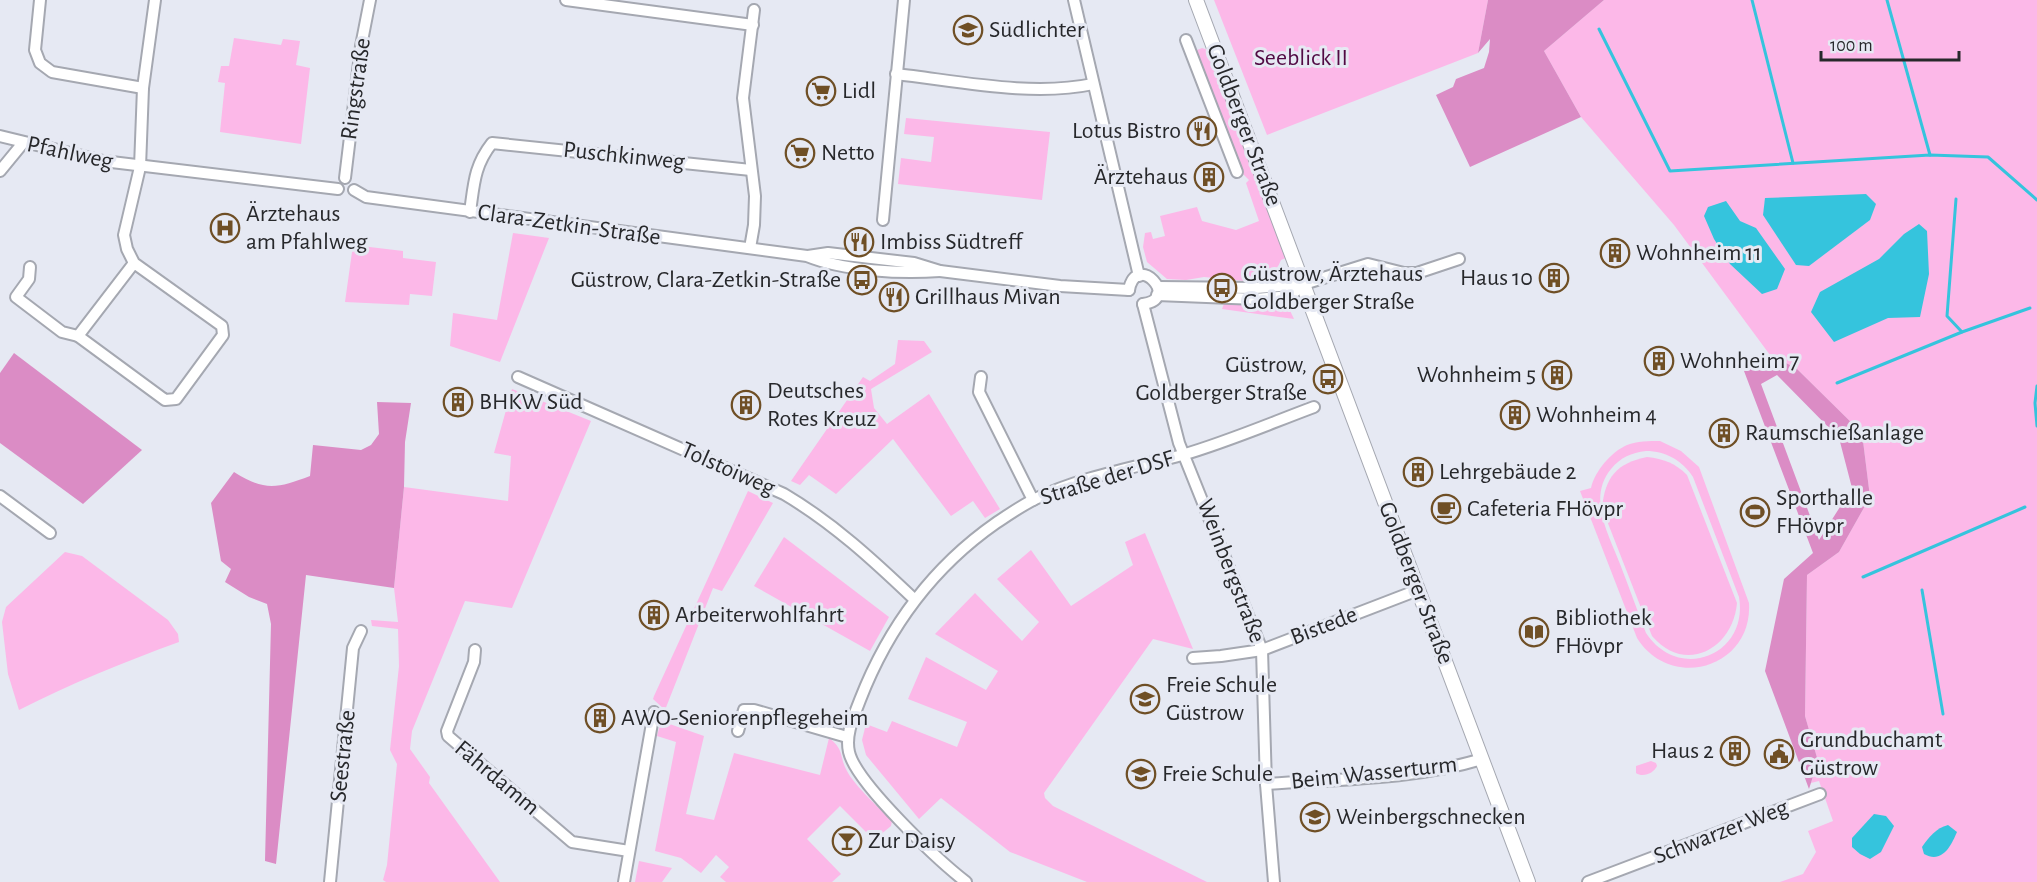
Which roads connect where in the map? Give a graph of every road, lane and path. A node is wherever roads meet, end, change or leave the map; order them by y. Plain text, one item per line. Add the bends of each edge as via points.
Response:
1 (40, 0) edge
2 (155, 0) edge
3 (370, 0) edge
4 (566, 0) edge
5 (904, 0) edge
6 (1074, 0) edge
7 (1196, 0) edge
8 (754, 10) dead end
9 (753, 24) junction
10 (1186, 40) dead end
11 (896, 75) junction
12 (1093, 84) junction
13 (143, 88) junction
14 (0, 136) edge
15 (23, 143) junction
16 (140, 167) junction
17 (751, 170) junction
18 (0, 171) edge
19 (1237, 172) dead end
20 (345, 178) junction
21 (338, 189) junction
22 (354, 190) junction
23 (470, 212) junction
24 (883, 220) dead end
25 (750, 248) junction
26 (1459, 259) dead end
27 (134, 263) junction
28 (30, 267) dead end
29 (1139, 276) junction
30 (1305, 284) junction
31 (1129, 290) junction
32 (1158, 291) junction
33 (1143, 304) junction
34 (78, 336) junction
35 (518, 376) dead end
36 (981, 377) dead end
37 (1314, 407) dead end
38 (1184, 454) junction
39 (0, 496) edge
40 (1034, 500) junction
41 (51, 533) dead end
42 (1418, 590) junction
43 (914, 599) junction
44 (361, 631) dead end
45 (476, 650) dead end
46 (1262, 650) junction
47 (1193, 658) dead end
48 (654, 712) dead end
49 (738, 731) dead end
50 (847, 737) junction
51 (1482, 759) junction
52 (1266, 784) junction
53 (1820, 794) dead end
54 (629, 851) junction
55 (330, 882) edge
56 (624, 882) edge
57 (966, 882) edge
58 (1274, 882) edge
59 (1528, 882) edge
60 (1588, 882) edge

1 - 13 street via 35,50 40,63 52,72
2 - 13 street
3 - 20 street, Ringstraße via 360,46
4 - 9 street
5 - 11 street
6 - 12 street
7 - 30 main road, Goldberger Straße
8 - 9 street
9 - 17 street via 743,98
10 - 19 street, Goldberger Straße
11 - 12 street via 1041,89
11 - 24 street
12 - 29 street
13 - 16 street
14 - 15 street, Pfahlweg
15 - 16 street, Pfahlweg
15 - 18 street
16 - 21 street, Clara-Zetkin-Straße
16 - 27 street via 124,235
17 - 23 street, Puschkinweg via 492,142 481,157
17 - 25 street via 755,196
20 - 21 street via 339,181
20 - 22 street via 354,182
21 - 22 street, Clara-Zetkin-Straße via 346,195
22 - 23 street, Clara-Zetkin-Straße via 366,197
23 - 25 street, Clara-Zetkin-Straße
25 - 31 street, Clara-Zetkin-Straße via 914,263 940,271 1060,286
26 - 30 street via 1417,273 1368,264
27 - 34 street
27 - 34 street via 222,326 223,335 176,399 165,400
28 - 34 street via 29,279 16,297 62,332
29 - 31 street
29 - 32 street via 1150,277
30 - 32 street
30 - 42 main road, Goldberger Straße
31 - 33 street via 1134,300
32 - 33 street via 1151,303
33 - 38 street, Weinbergstraße
35 - 43 street, Tolstoiweg via 784,494 854,543
36 - 40 street via 979,392
37 - 38 street, Straße der DSF
38 - 40 street, Straße der DSF via 1106,473
38 - 46 street, Weinbergstraße
39 - 41 street
40 - 43 street, Straße der DSF via 981,534
42 - 46 street, Bistede
42 - 51 main road, Goldberger Straße
43 - 50 street, Straße der DSF via 880,653
44 - 55 street, Seestraße via 353,648
45 - 54 street, Fährdamm via 447,736 572,842
46 - 47 street, Bistede
46 - 52 street, Weinbergstraße
48 - 54 street
49 - 50 street via 744,710 754,710
50 - 57 street via 854,765 881,799 923,845
51 - 52 street, Beim Wasserturm via 1451,768
51 - 59 main road, Goldberger Straße
52 - 58 street, Weinbergstraße
53 - 60 street, Schwarzer Weg
54 - 56 street

